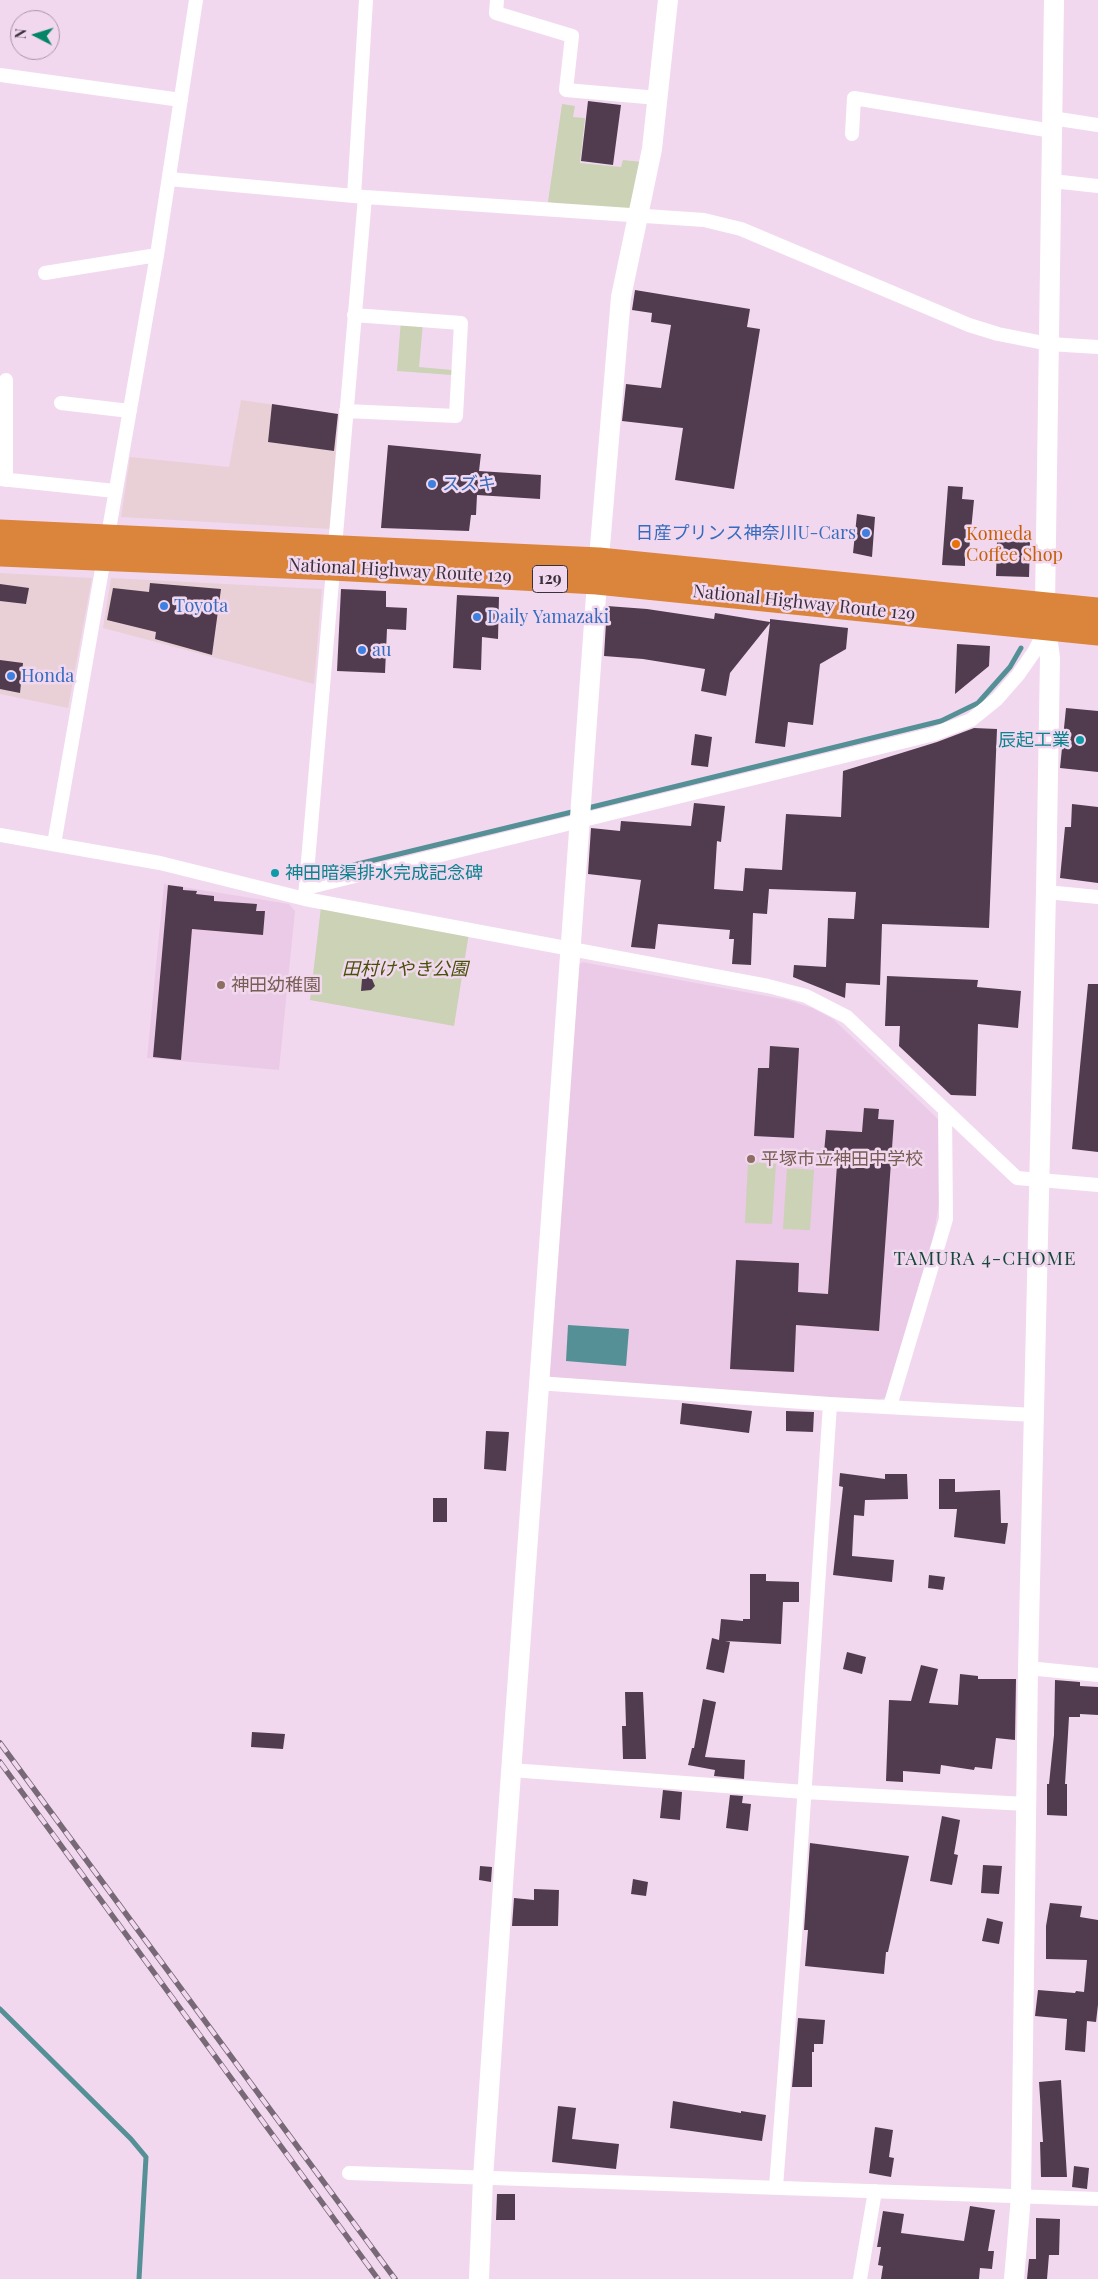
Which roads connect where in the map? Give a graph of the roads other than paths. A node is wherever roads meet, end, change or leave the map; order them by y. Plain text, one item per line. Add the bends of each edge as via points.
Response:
1 (196, 0) edge
2 (366, 0) edge
3 (497, 0) edge
4 (668, 0) edge
5 (1054, 0) edge
6 (0, 75) edge
7 (658, 98) junction
8 (181, 100) junction
9 (1052, 125) junction
10 (1098, 125) edge
11 (852, 134) dead end
12 (169, 179) junction
13 (1052, 181) junction
14 (1098, 186) edge
15 (359, 196) junction
16 (639, 217) junction
17 (157, 255) junction
18 (45, 273) dead end
19 (354, 315) junction
20 (1049, 344) junction
21 (1098, 347) edge
22 (6, 380) dead end
23 (3, 400) edge
24 (61, 403) dead end
25 (130, 410) junction
26 (346, 411) junction
27 (3, 479) edge
28 (115, 491) junction
29 (0, 532) edge
30 (106, 547) junction
31 (0, 554) edge
32 (333, 557) junction
33 (598, 571) junction
34 (1098, 610) edge
35 (1046, 616) junction
36 (1098, 633) edge
37 (580, 821) junction
38 (0, 835) edge
39 (54, 844) junction
40 (1046, 892) junction
41 (306, 893) junction
42 (1098, 897) edge
43 (571, 949) junction
44 (945, 1111) junction
45 (1041, 1179) junction
46 (1098, 1185) edge
47 (538, 1383) junction
48 (830, 1404) junction
49 (890, 1406) junction
50 (1034, 1415) junction
51 (1028, 1668) junction
52 (1098, 1675) edge
53 (511, 1770) junction
54 (805, 1792) junction
55 (1026, 1804) junction
56 (348, 2173) dead end
57 (483, 2178) junction
58 (776, 2187) junction
59 (875, 2191) junction
60 (1021, 2196) junction
61 (1098, 2199) edge
62 (479, 2279) edge
63 (860, 2279) edge
64 (1014, 2279) edge

1 - 8 street
2 - 15 street
3 - 7 street via 496,13 572,36 566,90
4 - 7 street
5 - 9 street
6 - 8 street
7 - 16 street
8 - 12 street
9 - 10 street
9 - 11 street via 854,98
9 - 13 street
12 - 15 street
12 - 17 street
13 - 14 street
13 - 20 street
15 - 16 street
15 - 19 street
16 - 20 street via 704,220 741,229 969,325
16 - 33 street via 621,297
17 - 18 street
17 - 25 street
19 - 26 street
19 - 26 street via 461,323 456,416
20 - 21 street
20 - 35 street
22 - 23 street
23 - 27 street
24 - 25 street
25 - 28 street
26 - 32 street
27 - 28 street
28 - 30 street
29 - 30 highway, National Highway Route 129 / 129
30 - 31 highway, National Highway Route 129 / 129
30 - 32 highway, National Highway Route 129 / 129
30 - 39 street
32 - 33 highway, National Highway Route 129 / 129
32 - 41 street
33 - 35 highway, National Highway Route 129 / 129
33 - 37 street
34 - 35 highway, National Highway Route 129 / 129
35 - 36 highway, National Highway Route 129 / 129
35 - 37 street via 1034,652 1018,675 997,699 971,720 934,734
35 - 40 street via 1050,658
37 - 41 street
37 - 43 street
38 - 39 street
39 - 41 street
40 - 42 street
40 - 45 street
41 - 43 street
43 - 44 street via 806,996 847,1017
43 - 47 street
44 - 45 street via 1016,1178
44 - 49 street via 946,1219
45 - 46 street
45 - 50 street
47 - 48 street
47 - 53 street
48 - 49 street
48 - 54 street
49 - 50 street
50 - 51 street
51 - 52 street
51 - 55 street
53 - 54 street
53 - 57 street
54 - 55 street
54 - 58 street
55 - 60 street
56 - 57 street
57 - 58 street
57 - 62 street
58 - 59 street
59 - 60 street
59 - 63 street
60 - 61 street
60 - 64 street

